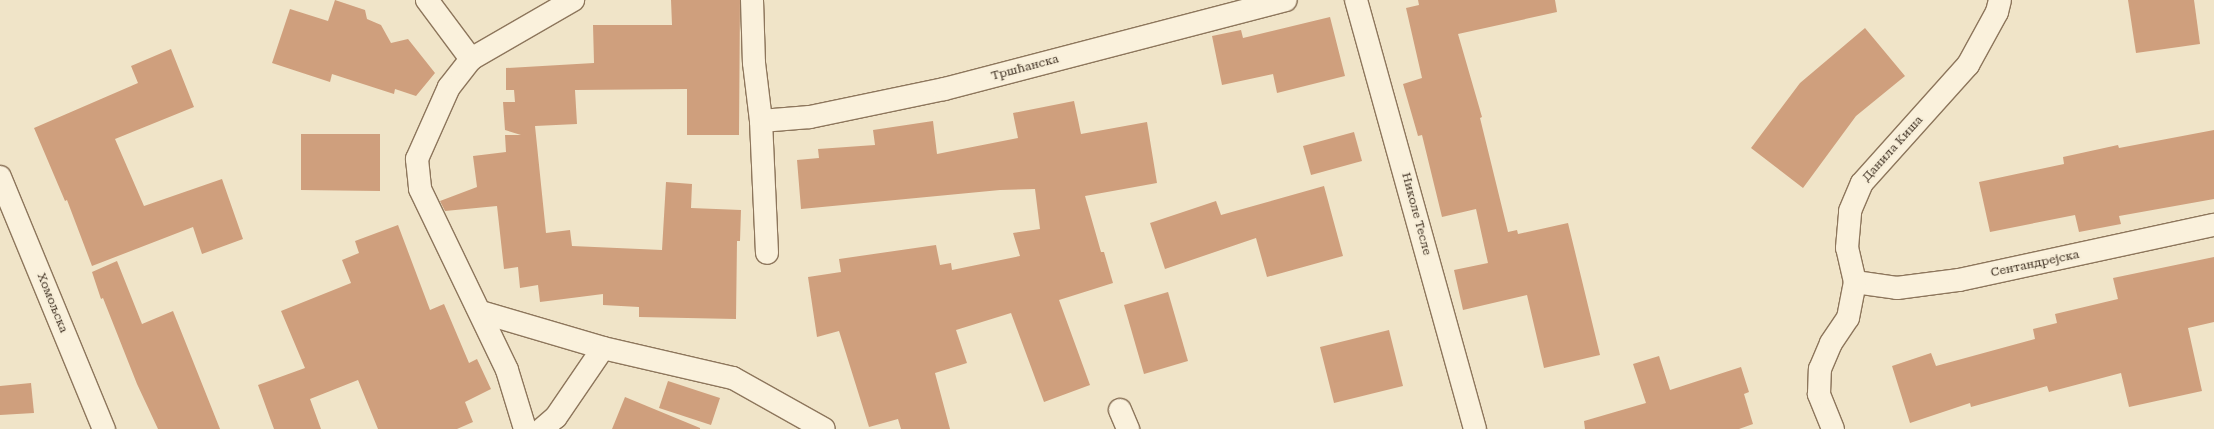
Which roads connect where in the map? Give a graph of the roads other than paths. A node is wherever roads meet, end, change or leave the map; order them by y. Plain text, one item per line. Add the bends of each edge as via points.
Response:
1 (427, 0) edge
2 (573, 0) edge
3 (752, 0) edge
4 (1286, 0) edge
5 (1356, 0) edge
6 (2000, 0) edge
7 (471, 59) junction
8 (761, 121) junction
9 (0, 177) edge
10 (2214, 225) edge
11 (767, 253) dead end
12 (1855, 282) junction
13 (481, 312) junction
14 (603, 348) junction
15 (104, 429) edge
16 (525, 429) edge
17 (542, 429) edge
18 (824, 429) edge
19 (1475, 429) edge
20 (1833, 429) edge

1 - 7 street
2 - 7 street
3 - 8 street via 754,63
4 - 8 street, Тршћанска via 944,89 810,117
5 - 19 street, Николе Тесле
6 - 12 street, Данила Киша via 1997,12 1968,65 1862,183 1850,211 1847,248
7 - 13 street via 449,87 417,159 420,189
8 - 11 street
9 - 15 street, Хомољска
10 - 12 street, Сентандрејска via 1959,280 1897,288
12 - 20 street, Данила Киша via 1848,318 1831,343 1820,369 1819,394
13 - 14 street
13 - 16 street via 507,370
14 - 17 street via 556,417
14 - 18 street via 733,378

